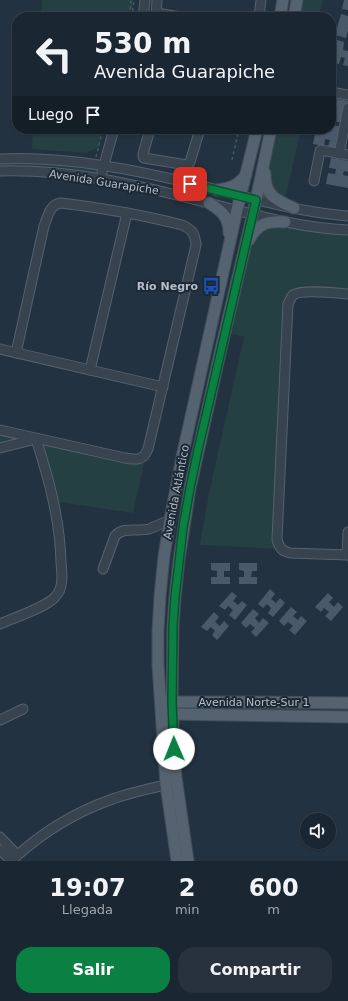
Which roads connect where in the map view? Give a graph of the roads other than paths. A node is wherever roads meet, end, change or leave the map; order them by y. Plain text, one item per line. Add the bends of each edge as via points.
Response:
1 (145, 0) edge
2 (157, 0) edge
3 (262, 0) edge
4 (283, 0) edge
5 (297, 0) edge
6 (144, 12) edge
7 (156, 12) edge
8 (260, 12) edge
9 (281, 12) edge
10 (295, 12) edge
11 (336, 93) edge
12 (348, 95) edge
13 (348, 108) edge
14 (112, 134) edge
15 (149, 134) edge
16 (198, 134) edge
17 (255, 134) edge
18 (270, 134) edge
19 (344, 154) edge
20 (266, 156) junction
21 (0, 159) edge
22 (99, 166) junction
23 (0, 171) edge
24 (246, 174) junction
25 (100, 179) junction
26 (314, 181) dead end
27 (218, 190) junction
28 (240, 196) junction
29 (256, 200) junction
30 (209, 203) junction
31 (294, 208) junction
32 (237, 210) junction
33 (127, 213) junction
34 (253, 215) junction
35 (348, 216) edge
36 (286, 222) junction
37 (348, 230) edge
38 (229, 246) junction
39 (245, 249) junction
40 (348, 294) edge
41 (0, 349) edge
42 (16, 353) junction
43 (90, 370) junction
44 (163, 387) junction
45 (0, 430) edge
46 (36, 439) junction
47 (0, 448) edge
48 (170, 520) junction
49 (348, 532) edge
50 (348, 555) edge
51 (103, 570) dead end
52 (0, 624) edge
53 (348, 703) edge
54 (167, 708) junction
55 (23, 709) dead end
56 (348, 717) edge
57 (0, 720) edge
58 (166, 785) junction
59 (0, 837) edge
60 (0, 850) edge
61 (13, 859) edge
62 (177, 861) edge
63 (188, 861) edge

1 - 6 street
2 - 7 street
3 - 8 street
4 - 9 main road
5 - 10 main road
11 - 12 street
13 - 19 street
14 - 22 street
15 - 16 street via 142,157 187,165
17 - 24 main road, Avenida Atlántico
18 - 20 main road, Avenida Atlántico
19 - 26 street via 321,150
20 - 29 main road, Avenida Atlántico
20 - 31 main road via 267,189 279,201
21 - 22 street, Avenida Guarapiche via 38,159
22 - 25 street
22 - 27 street, Avenida Guarapiche
23 - 25 street, Avenida Guarapiche via 51,172
24 - 27 main road via 235,186
24 - 28 main road, Avenida Atlántico
25 - 30 street, Avenida Guarapiche
27 - 28 street, Avenida Guarapiche
28 - 29 street, Avenida Guarapiche
28 - 32 main road, Avenida Atlántico
29 - 31 street, Avenida Guarapiche
29 - 34 main road, Avenida Atlántico
30 - 32 street, Avenida Guarapiche
30 - 38 main road via 219,209 227,221
31 - 35 street, Avenida Guarapiche
32 - 34 street, Avenida Guarapiche
32 - 38 main road, Avenida Atlántico
33 - 42 street via 61,203 53,205 44,226
33 - 43 street
33 - 44 street via 182,225 194,233 196,245
34 - 36 street, Avenida Guarapiche
34 - 39 main road, Avenida Atlántico
36 - 37 street, Avenida Guarapiche
36 - 39 main road via 271,222 259,227 254,231
38 - 48 main road, Avenida Atlántico
39 - 54 main road, Avenida Atlántico via 183,528
40 - 50 street via 298,293 290,298 288,304 277,540 285,552
41 - 42 street
42 - 43 street
43 - 44 street
44 - 46 street via 148,449 143,458 124,458
45 - 46 street
46 - 47 street
46 - 52 street via 57,518 62,582 53,600
48 - 51 street via 147,529 119,532 115,536
48 - 54 main road, Avenida Atlántico via 159,610 158,665
49 - 50 street
53 - 54 main road, Avenida Norte-Sur 1 via 247,702
54 - 56 main road, Avenida Norte-Sur 1
54 - 58 main road, Avenida Atlántico via 163,745
54 - 63 main road, Avenida Atlántico
55 - 57 street
58 - 61 street via 111,799 95,806 55,827
58 - 62 main road, Avenida Atlántico
59 - 61 street
60 - 61 street

